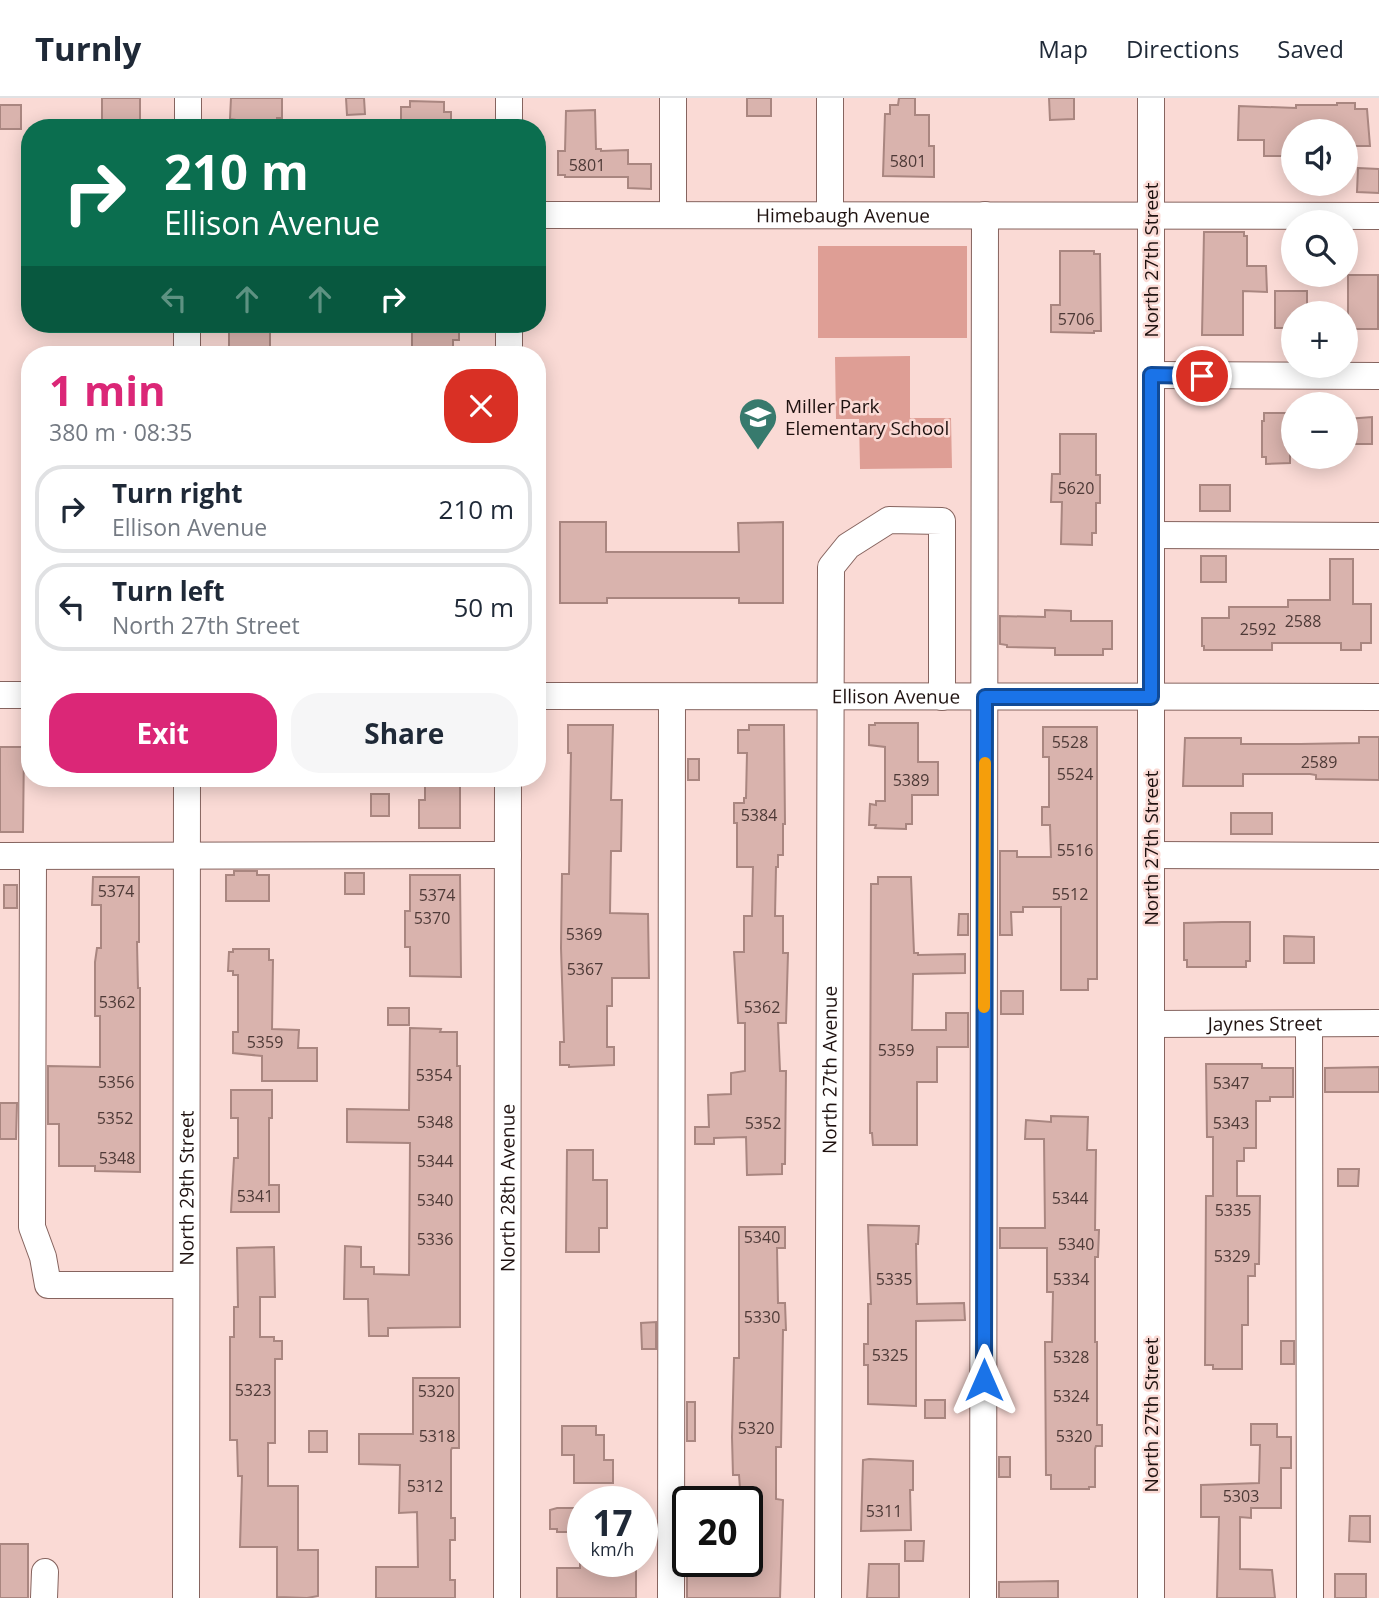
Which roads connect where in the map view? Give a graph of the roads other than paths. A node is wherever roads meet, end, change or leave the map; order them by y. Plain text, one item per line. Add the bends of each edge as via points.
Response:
1 (188, 98) edge
2 (509, 98) edge
3 (673, 98) edge
4 (830, 98) edge
5 (1151, 98) edge
6 (188, 119) edge
7 (509, 119) edge
8 (546, 215) edge
9 (673, 215) junction
10 (830, 215) junction
11 (985, 215) junction
12 (1150, 216) junction
13 (1379, 216) edge
14 (1151, 375) junction
15 (1379, 376) edge
16 (1151, 536) junction
17 (1379, 536) edge
18 (0, 695) edge
19 (21, 695) edge
20 (546, 696) edge
21 (672, 696) junction
22 (829, 697) junction
23 (942, 697) junction
24 (985, 697) junction
25 (1151, 697) junction
26 (1379, 697) edge
27 (187, 787) edge
28 (508, 787) edge
29 (187, 855) junction
30 (508, 855) junction
31 (1151, 855) junction
32 (0, 856) edge
33 (33, 856) junction
34 (1379, 856) edge
35 (1151, 1024) junction
36 (1310, 1024) junction
37 (1379, 1024) edge
38 (186, 1285) junction
39 (186, 1598) edge
40 (507, 1598) edge
41 (671, 1598) edge
42 (828, 1598) edge
43 (983, 1598) edge
44 (1150, 1598) edge
45 (1310, 1598) edge

1 - 6 street
2 - 7 street
3 - 9 street
4 - 10 street
5 - 12 street, North 27th Street
8 - 9 street, Himebaugh Avenue
9 - 10 street, Himebaugh Avenue
10 - 11 street, Himebaugh Avenue
11 - 12 street, Himebaugh Avenue
11 - 24 street
12 - 13 street, Himebaugh Avenue
12 - 14 street, North 27th Street
14 - 15 street
14 - 16 street, North 27th Street
16 - 17 street
16 - 25 street, North 27th Street
18 - 19 street
20 - 21 street, Ellison Avenue
21 - 22 street, Ellison Avenue
21 - 41 street
22 - 23 street, Ellison Avenue
22 - 23 street, North 27th Avenue via 831,567 848,546 889,520 942,521
22 - 42 street, North 27th Avenue
23 - 24 street, Ellison Avenue
24 - 25 street, Ellison Avenue
24 - 43 street
25 - 26 street, Ellison Avenue
25 - 31 street, North 27th Street
27 - 29 street, North 29th Street
28 - 30 street, North 28th Avenue
29 - 30 street
29 - 33 street
29 - 38 street, North 29th Street
30 - 40 street, North 28th Avenue
31 - 34 street
31 - 35 street, North 27th Street
32 - 33 street
33 - 38 street via 33,1227 48,1285
35 - 36 street, Jaynes Street
35 - 44 street, North 27th Street
36 - 37 street, Jaynes Street
36 - 45 street
38 - 39 street, North 29th Street

